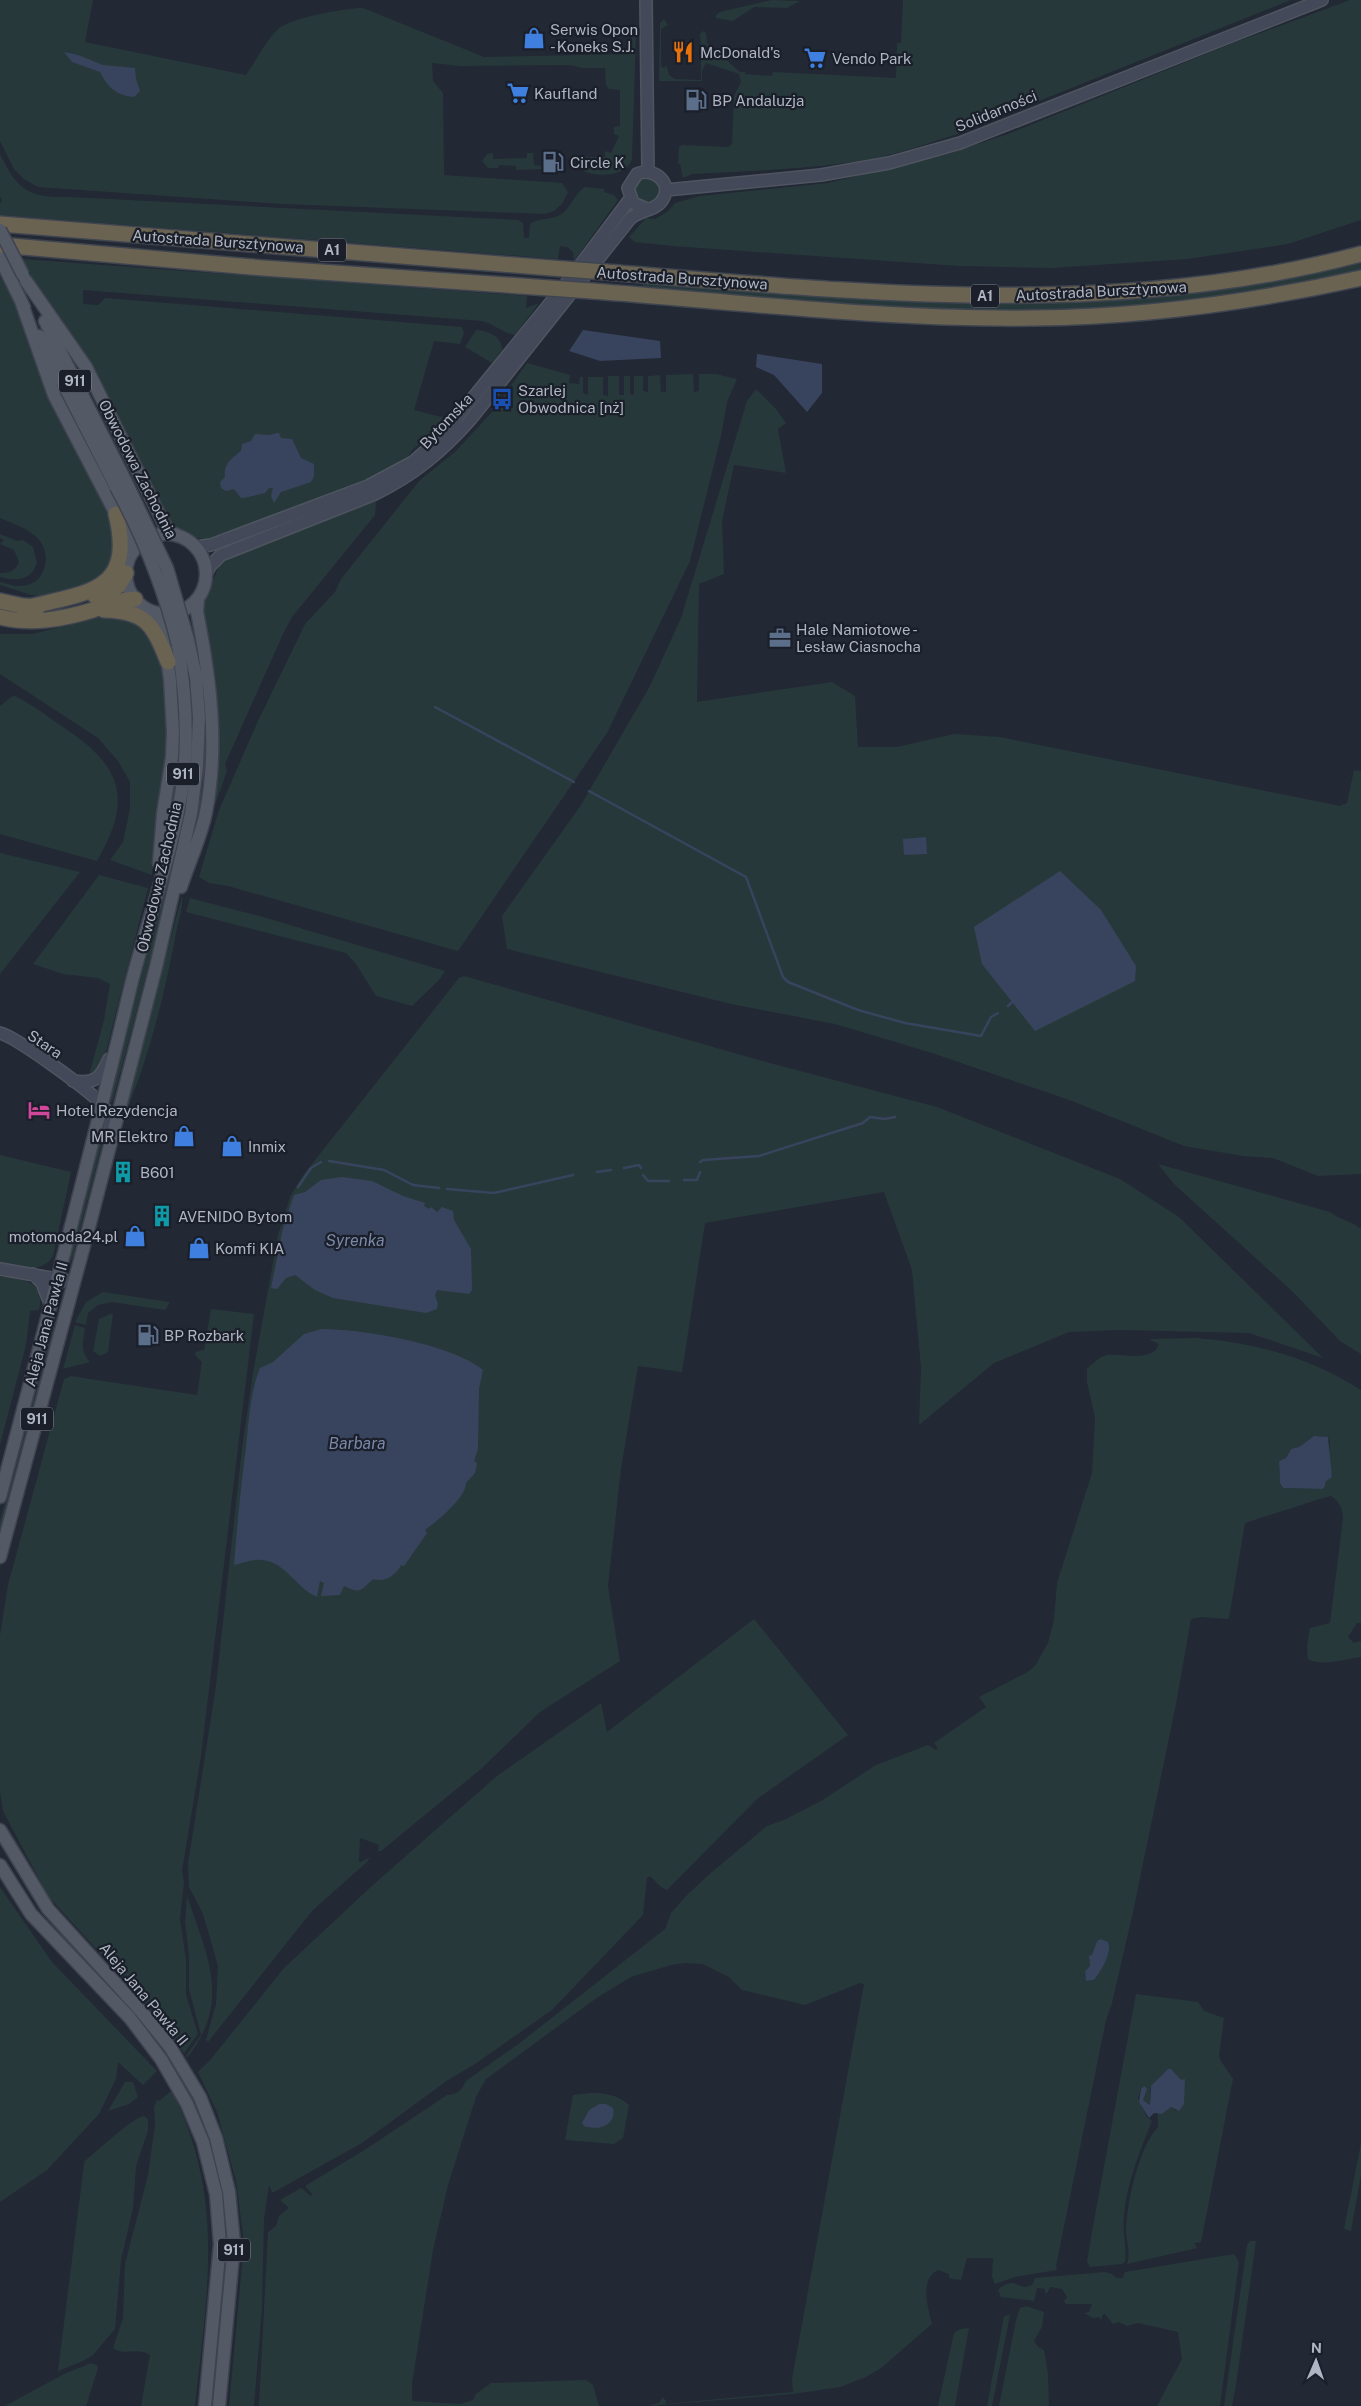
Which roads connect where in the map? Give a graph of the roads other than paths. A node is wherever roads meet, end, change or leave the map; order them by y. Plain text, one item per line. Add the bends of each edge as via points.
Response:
1 (646, 0) edge
2 (1322, 0) edge
3 (648, 171) junction
4 (666, 190) junction
5 (630, 199) junction
6 (647, 209) junction
7 (0, 224) edge
8 (0, 230) edge
9 (0, 245) edge
10 (1361, 254) edge
11 (0, 258) edge
12 (24, 278) junction
13 (1361, 278) edge
14 (21, 300) junction
15 (121, 484) junction
16 (116, 514) junction
17 (179, 536) junction
18 (195, 546) junction
19 (133, 552) junction
20 (126, 573) junction
21 (206, 574) junction
22 (198, 598) junction
23 (135, 599) junction
24 (0, 601) edge
25 (29, 607) junction
26 (93, 610) junction
27 (153, 612) junction
28 (0, 617) edge
29 (183, 642) junction
30 (168, 662) junction
31 (154, 900) junction
32 (156, 967) junction
33 (0, 1033) edge
34 (119, 1039) junction
35 (73, 1081) junction
36 (103, 1106) junction
37 (106, 1156) junction
38 (0, 1269) edge
39 (33, 1274) junction
40 (57, 1278) junction
41 (74, 1282) junction
42 (51, 1306) junction
43 (0, 1497) edge
44 (0, 1557) edge
45 (0, 1830) edge
46 (0, 1865) edge
47 (205, 2406) edge
48 (218, 2406) edge

1 - 3 street
2 - 4 street, Solidarności via 960,143 889,164 821,175
3 - 4 street via 660,176
3 - 5 street via 637,174 630,182
4 - 6 street via 658,206
5 - 6 street
5 - 18 street, Bytomska via 466,409 429,449 368,486 211,546
6 - 21 street, Bytomska via 630,219 471,418 430,461 375,494 221,555
7 - 10 highway, Autostrada Bursztynowa / A1, bridge via 871,292 1047,296 1206,284 1272,274
8 - 12 main road, 911, bridge
9 - 13 highway, Autostrada Bursztynowa / A1, bridge via 263,268 906,315 1035,318 1127,314 1209,306
11 - 14 main road, Obwodowa Zachodnia / 911
12 - 15 main road, Obwodowa Zachodnia / 911
12 - 17 main road via 86,367 163,522 169,531
14 - 15 main road, Obwodowa Zachodnia / 911
14 - 16 main road via 47,380
15 - 29 main road, Obwodowa Zachodnia / 911, bridge via 167,568
16 - 19 main road
16 - 25 highway via 121,552 115,570 106,582 73,597
17 - 18 main road
17 - 19 main road via 157,536
18 - 21 main road via 203,559
19 - 20 main road
20 - 23 main road
20 - 25 highway via 118,586 98,595 55,606
21 - 22 main road
22 - 27 main road via 178,612
22 - 32 main road via 197,612 208,670 212,717 207,810
23 - 26 highway via 119,600
23 - 27 main road
24 - 25 highway
26 - 28 highway via 40,621
26 - 30 highway via 121,610 140,616 156,632
27 - 30 main road via 163,630
29 - 31 main road, Obwodowa Zachodnia / 911 via 183,780 168,854
29 - 32 main road, Obwodowa Zachodnia / 911 via 198,697 198,766 191,814
30 - 31 main road via 173,713 172,757
31 - 34 main road, Obwodowa Zachodnia / 911
32 - 37 main road, Obwodowa Zachodnia / 911
33 - 35 street, Stara
34 - 35 street via 103,1074 97,1079
34 - 36 main road, Obwodowa Zachodnia / 911
35 - 36 street, Stara
36 - 37 street via 110,1122
36 - 40 main road, Aleja Jana Pawła II / 911
37 - 41 main road, Aleja Jana Pawła II / 911
38 - 39 street
39 - 40 street
39 - 42 street via 42,1283
40 - 41 street
40 - 42 main road, Aleja Jana Pawła II / 911
41 - 44 main road, Aleja Jana Pawła II / 911
42 - 43 main road, Aleja Jana Pawła II / 911
45 - 48 main road, Aleja Jana Pawła II / 911 via 48,1910 170,2047 200,2097 216,2138 229,2192 234,2244
46 - 47 main road, Aleja Jana Pawła II / 911 via 31,1914 130,2018 161,2058 187,2104 203,2142 216,2194 220,2244

